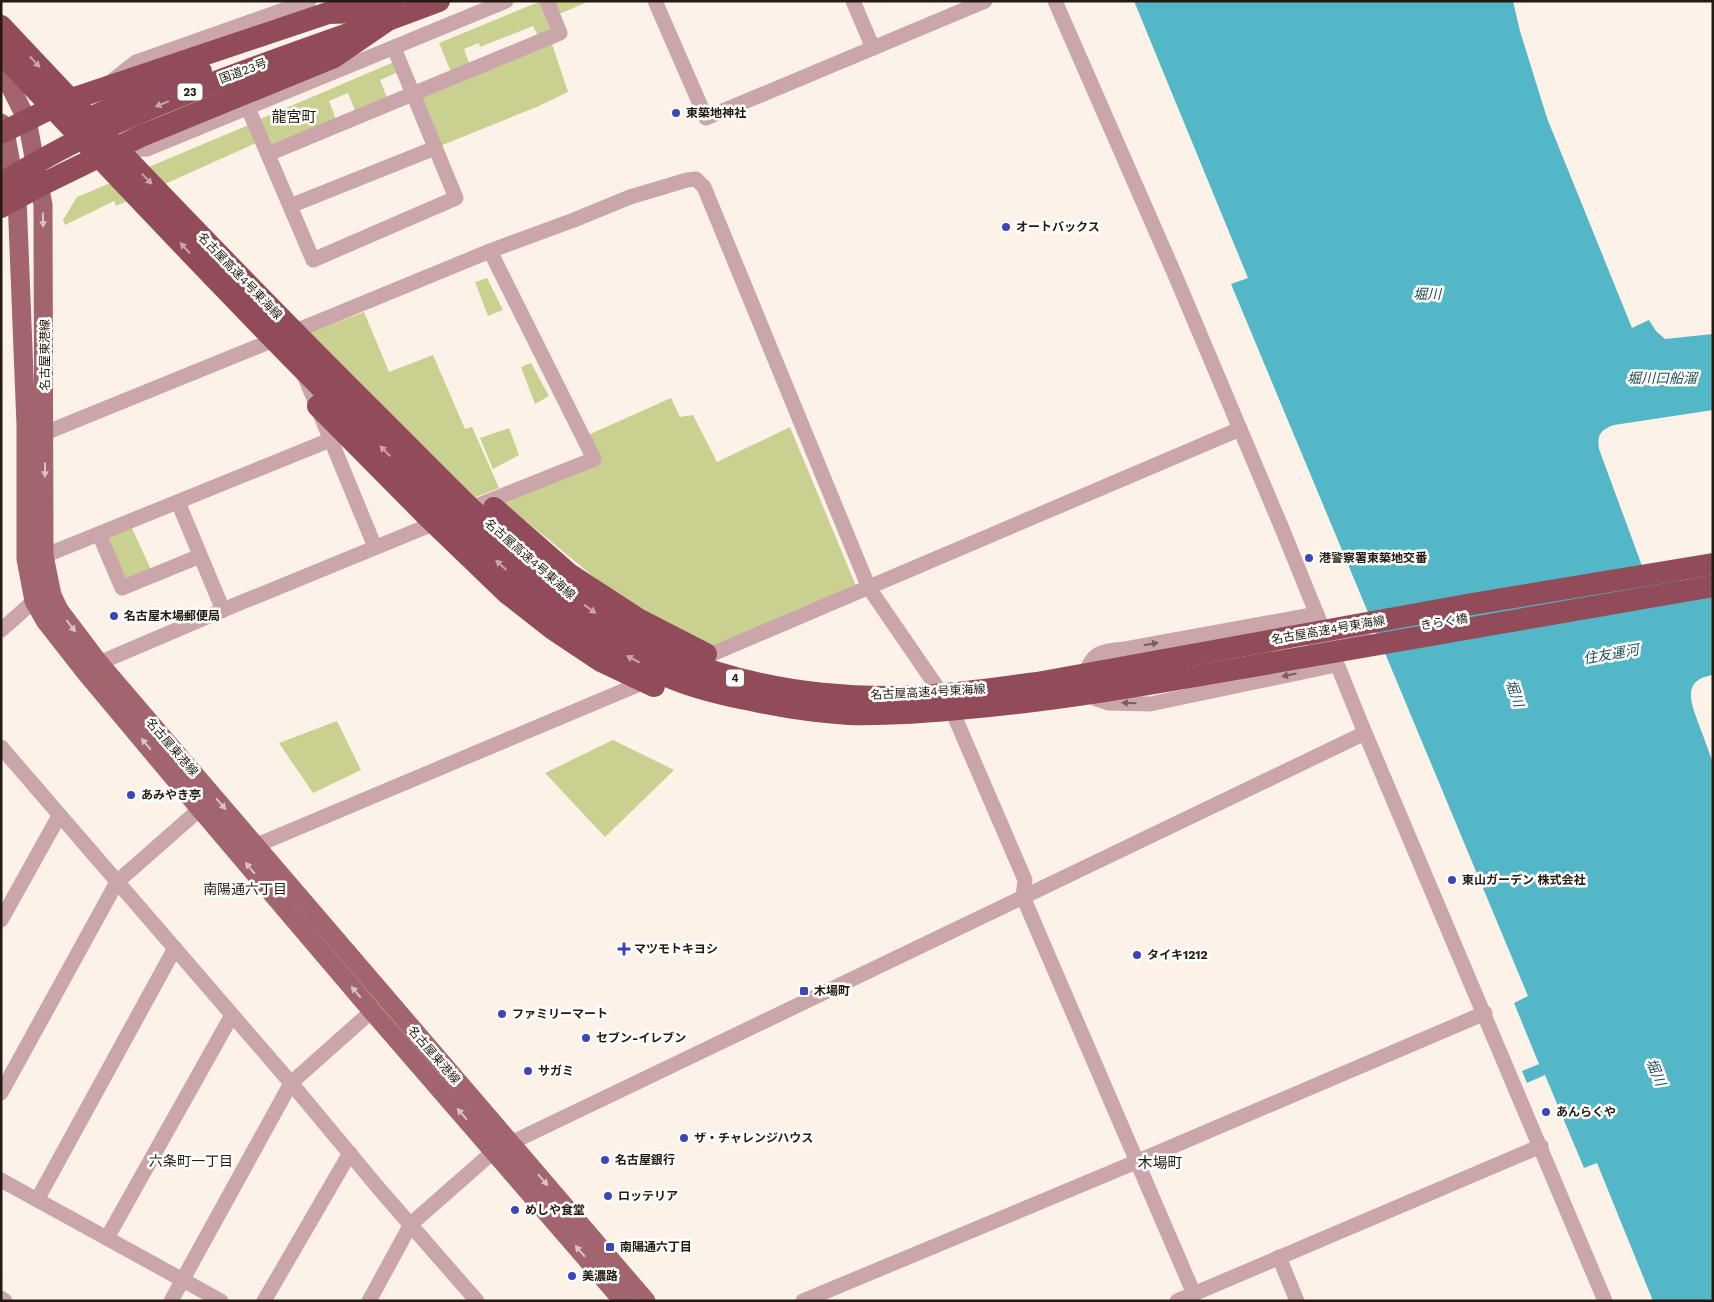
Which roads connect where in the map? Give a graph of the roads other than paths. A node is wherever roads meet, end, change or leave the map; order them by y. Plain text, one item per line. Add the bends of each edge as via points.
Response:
1 (308, 1) edge
2 (438, 1) edge
3 (506, 1) edge
4 (547, 1) edge
5 (655, 1) edge
6 (853, 1) edge
7 (985, 1) edge
8 (1055, 1) edge
9 (390, 10) edge
10 (363, 12) junction
11 (1, 26) edge
12 (394, 48) junction
13 (873, 48) junction
14 (1, 53) edge
15 (1, 68) edge
16 (103, 88) junction
17 (413, 94) junction
18 (248, 108) junction
19 (27, 120) junction
20 (2, 129) edge
21 (435, 148) junction
22 (110, 150) junction
23 (268, 154) junction
24 (1, 165) edge
25 (39, 186) junction
26 (7, 196) edge
27 (290, 206) junction
28 (490, 250) junction
29 (203, 266) junction
30 (288, 334) junction
31 (329, 367) junction
32 (1240, 429) junction
33 (45, 433) junction
34 (330, 440) junction
35 (178, 502) junction
36 (99, 534) junction
37 (374, 547) junction
38 (44, 556) junction
39 (200, 556) junction
40 (1713, 564) edge
41 (1713, 575) edge
42 (1713, 586) edge
43 (869, 588) junction
44 (43, 598) junction
45 (223, 610) junction
46 (1316, 614) junction
47 (1, 630) edge
48 (1336, 665) junction
49 (93, 668) junction
50 (1088, 684) junction
51 (947, 701) junction
52 (844, 704) junction
53 (1365, 733) junction
54 (1, 747) edge
55 (200, 809) junction
56 (59, 816) junction
57 (257, 845) junction
58 (117, 882) junction
59 (1023, 897) junction
60 (1, 920) edge
61 (175, 948) junction
62 (372, 1011) junction
63 (1485, 1013) junction
64 (232, 1015) junction
65 (292, 1083) junction
66 (1, 1093) edge
67 (1541, 1146) junction
68 (502, 1147) junction
69 (350, 1152) junction
70 (1136, 1162) junction
71 (1, 1180) edge
72 (37, 1200) junction
73 (411, 1224) junction
74 (107, 1238) junction
75 (1278, 1258) junction
76 (183, 1280) junction
77 (1194, 1294) junction
78 (1, 1298) edge
79 (6, 1301) edge
80 (171, 1301) edge
81 (221, 1301) edge
82 (264, 1301) edge
83 (369, 1301) edge
84 (477, 1301) edge
85 (624, 1301) edge
86 (646, 1301) edge
87 (803, 1301) edge
88 (1177, 1301) edge
89 (1297, 1301) edge
90 (1606, 1301) edge

1 - 16 street via 136,62
2 - 9 highway, 国道23号 / 23
3 - 12 street
4 - 17 street via 560,33
5 - 13 street via 706,118
6 - 13 street
7 - 13 street
8 - 32 street
9 - 10 highway, 国道23号 / 23
9 - 22 highway via 334,57
9 -> 26 highway, 国道23号 / 23, bridge via 153,107 70,145
10 - 16 highway via 328,13
10 - 24 highway, 国道23号 / 23, bridge via 144,93 62,131
11 -> 31 highway, 名古屋高速4号東海線 / 4, bridge
12 - 17 street
12 - 18 street
29 -> 14 highway, 名古屋高速4号東海線 / 4, bridge
15 - 19 main road, 名古屋東港線
16 - 19 highway
17 - 21 street
17 - 23 street
18 - 22 street via 146,149
18 - 23 street
19 - 20 highway
19 - 25 main road, 名古屋東港線
20 - 26 main road, 名古屋東港線
21 - 27 street
21 - 27 street via 456,198 313,260
22 - 25 highway
23 - 27 street
25 - 26 highway
25 -> 33 main road, 名古屋東港線 via 43,215
26 - 44 main road, 名古屋東港線 via 26,425 26,558
28 - 30 street
28 - 37 street via 594,458
28 - 43 street via 630,196 696,179 704,187
42 -> 29 highway, 名古屋高速4号東海線 / 4, bridge via 1017,704 906,714 849,714 732,697 642,664 582,630 548,605 504,568
29 - 52 highway, bridge via 210,292 346,435 507,592 553,629 601,661 652,686 702,697
30 - 33 street
30 - 34 street
31 -> 40 highway, 名古屋高速4号東海線 / 4, bridge via 557,586 604,619 672,656 724,674 781,688 891,697 1037,683
31 - 52 highway, bridge via 353,376 513,526 569,574 603,597 681,643 780,686
32 - 43 street
32 - 46 street
33 -> 38 main road, 名古屋東港線
34 - 35 street
34 - 37 street
35 - 36 street
35 - 39 street
36 - 38 street
36 - 39 street via 122,588
37 - 45 street
38 - 44 main road, 名古屋東港線
39 - 45 street
41 - 50 street, きらく橋, bridge
43 - 51 street
43 - 57 street
44 - 47 street
44 - 49 main road, 名古屋東港線 via 46,622
45 - 49 street
46 - 48 street
50 -> 46 street via 1089,664 1100,652
48 -> 50 street via 1150,704 1096,700
48 - 53 street
55 -> 49 main road, 名古屋東港線
49 -> 57 main road, 名古屋東港線
50 - 51 street, きらく橋
51 - 52 highway
51 - 59 street via 1025,880
53 - 59 street
53 - 63 street
54 - 56 street
55 - 58 street
62 -> 55 main road, 名古屋東港線
56 - 58 street
56 - 60 street
57 - 68 main road, 名古屋東港線
58 - 61 street
58 - 66 street
59 - 68 street
59 - 70 street
61 - 64 street
61 - 72 street
62 - 65 street
68 -> 62 main road, 名古屋東港線
63 - 67 street
63 - 70 street
64 - 65 street
64 - 74 street
65 - 69 street
65 - 76 street
67 - 75 street
67 - 90 street
68 - 73 street
85 -> 68 main road, 名古屋東港線
68 -> 86 main road, 名古屋東港線
69 - 73 street
69 - 82 street
70 - 77 street
70 - 87 street
71 - 72 street
72 - 74 street
73 - 83 street
73 - 84 street
74 - 76 street
75 - 77 street
75 - 89 street
76 - 80 street
76 - 81 street
77 - 88 street
78 - 79 street

